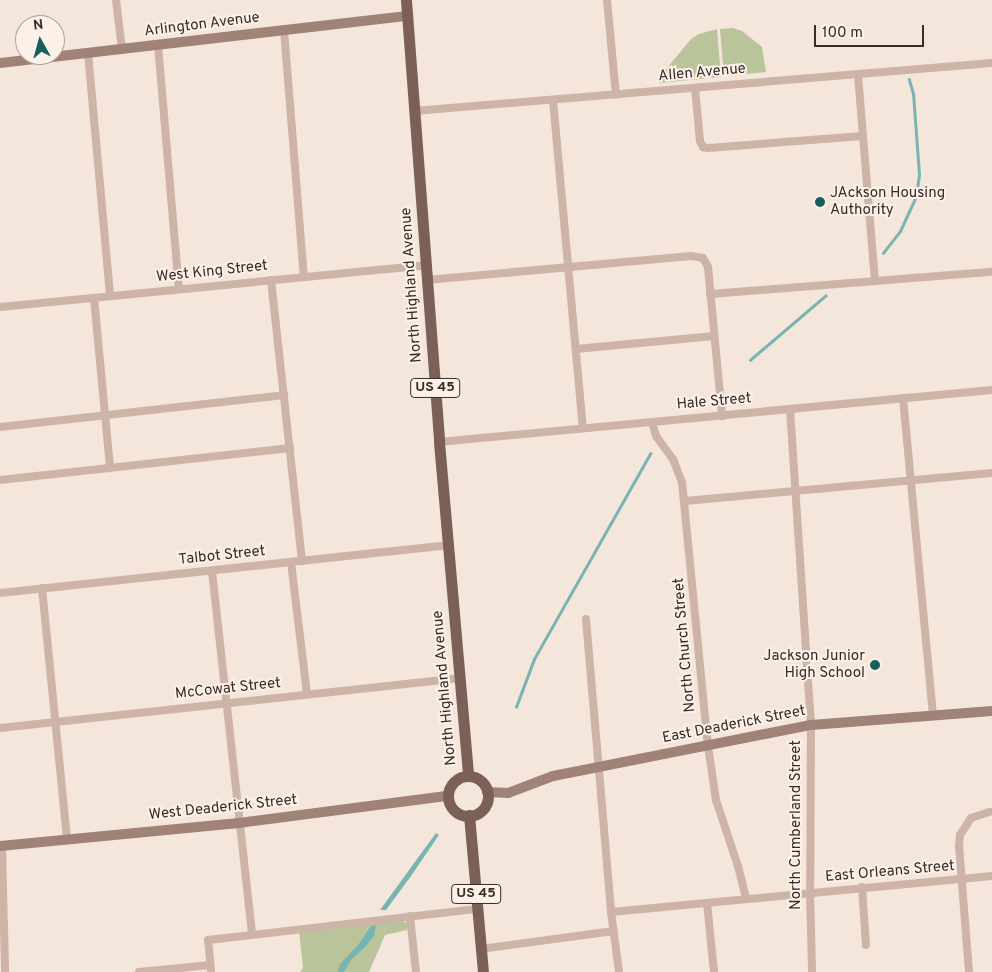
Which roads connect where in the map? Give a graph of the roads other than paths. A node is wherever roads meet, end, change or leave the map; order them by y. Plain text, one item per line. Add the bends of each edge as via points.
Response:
1 (116, 0) edge
2 (406, 0) edge
3 (607, 0) edge
4 (407, 16) junction
5 (284, 30) junction
6 (158, 45) junction
7 (122, 49) junction
8 (88, 53) junction
9 (0, 63) edge
10 (992, 63) edge
11 (858, 75) junction
12 (695, 88) junction
13 (616, 95) junction
14 (553, 100) junction
15 (414, 111) junction
16 (863, 136) junction
17 (426, 265) junction
18 (568, 267) junction
19 (992, 272) edge
20 (304, 277) junction
21 (271, 280) junction
22 (427, 280) junction
23 (875, 281) junction
24 (179, 290) junction
25 (710, 294) junction
26 (110, 296) junction
27 (94, 298) junction
28 (0, 307) edge
29 (714, 336) junction
30 (576, 349) junction
31 (992, 390) edge
32 (284, 395) junction
33 (903, 398) junction
34 (790, 409) junction
35 (105, 415) junction
36 (722, 416) junction
37 (652, 422) junction
38 (0, 427) edge
39 (583, 428) junction
40 (439, 442) junction
41 (290, 448) junction
42 (110, 468) junction
43 (992, 473) edge
44 (0, 480) edge
45 (910, 480) junction
46 (796, 491) junction
47 (685, 501) junction
48 (447, 546) junction
49 (302, 561) junction
50 (291, 562) junction
51 (212, 570) junction
52 (42, 588) junction
53 (0, 593) edge
54 (586, 619) dead end
55 (458, 678) junction
56 (307, 694) junction
57 (226, 703) junction
58 (992, 711) edge
59 (933, 716) junction
60 (55, 722) junction
61 (811, 725) junction
62 (0, 728) edge
63 (708, 746) junction
64 (600, 766) junction
65 (468, 776) junction
66 (487, 792) junction
67 (448, 796) junction
68 (990, 812) dead end
69 (469, 815) junction
70 (240, 823) junction
71 (67, 839) junction
72 (1, 846) edge
73 (992, 876) edge
74 (961, 879) junction
75 (862, 887) junction
76 (810, 893) junction
77 (746, 898) junction
78 (707, 903) junction
79 (477, 908) junction
80 (611, 912) junction
81 (410, 916) junction
82 (614, 931) junction
83 (252, 934) junction
84 (866, 944) dead end
85 (480, 949) junction
86 (210, 968) edge
87 (5, 972) edge
88 (139, 972) edge
89 (416, 972) edge
90 (483, 972) edge
91 (619, 972) edge
92 (714, 972) edge
93 (812, 972) edge
94 (969, 972) edge

1 - 7 street
2 - 4 main road, North Highland Avenue / US 45
3 - 13 street
4 - 5 street, Arlington Avenue
4 - 15 main road, North Highland Avenue / US 45
5 - 6 street, Arlington Avenue
5 - 20 street
6 - 7 street, Arlington Avenue
6 - 24 street
7 - 8 street, Arlington Avenue
8 - 9 street, Arlington Avenue
8 - 26 street
10 - 11 street, Allen Avenue
11 - 12 street, Allen Avenue
11 - 16 street
12 - 13 street, Allen Avenue
12 - 16 street via 703,147
13 - 14 street, Allen Avenue
14 - 15 street, Allen Avenue
14 - 18 street
15 - 17 main road, North Highland Avenue / US 45
16 - 23 street
17 - 20 street, West King Street
17 - 22 main road, North Highland Avenue / US 45
18 - 22 street
18 - 25 street via 691,256 703,258 708,267
18 - 30 street
19 - 23 street
20 - 21 street, West King Street
21 - 24 street, West King Street
21 - 32 street
22 - 40 main road, North Highland Avenue / US 45
23 - 25 street
24 - 26 street, West King Street
25 - 29 street
26 - 27 street, West King Street
27 - 28 street, West King Street
27 - 35 street
29 - 30 street
29 - 36 street
30 - 39 street
31 - 33 street, Hale Street
32 - 35 street
32 - 41 street
33 - 34 street, Hale Street
33 - 45 street
34 - 36 street, Hale Street
34 - 46 street, North Cumberland Street
35 - 38 street
35 - 42 street
36 - 37 street, Hale Street
37 - 39 street, Hale Street
37 - 47 street, North Church Street via 656,436 679,472
39 - 40 street, Hale Street
40 - 48 main road, North Highland Avenue / US 45
41 - 42 street
41 - 49 street
42 - 44 street
43 - 45 street
45 - 46 street
45 - 59 street
46 - 47 street
46 - 61 street, North Cumberland Street
47 - 63 street, North Church Street
48 - 49 street, Talbot Street
48 - 55 main road, North Highland Avenue / US 45
49 - 50 street, Talbot Street
50 - 51 street, Talbot Street
50 - 56 street
51 - 52 street, Talbot Street
51 - 57 street
52 - 53 street, Talbot Street
52 - 60 street
54 - 64 street
55 - 56 street, McCowat Street
55 - 65 main road, North Highland Avenue / US 45
56 - 57 street, McCowat Street
57 - 60 street, McCowat Street
57 - 70 street
58 - 59 street, East Deaderick Street
59 - 61 street, East Deaderick Street
60 - 62 street, McCowat Street
60 - 71 street
61 - 63 street, East Deaderick Street
61 - 76 street, North Cumberland Street
63 - 64 street, East Deaderick Street
63 - 77 street, North Church Street via 720,817
64 - 66 street, East Deaderick Street via 544,779 508,793
64 - 80 street
65 - 66 main road via 481,781
65 - 67 main road via 456,780
66 - 69 main road via 485,805
67 - 69 main road via 452,808
67 - 70 street, West Deaderick Street
68 - 74 street via 971,818 960,835
69 - 79 main road, US 45
70 - 71 street, West Deaderick Street
70 - 83 street
71 - 72 street, West Deaderick Street
72 - 87 street
73 - 74 street, East Orleans Street
74 - 75 street, East Orleans Street
74 - 94 street
75 - 76 street, East Orleans Street
75 - 84 street
76 - 77 street, East Orleans Street
76 - 93 street, North Cumberland Street
77 - 78 street, East Orleans Street
78 - 80 street, East Orleans Street
78 - 92 street
79 - 81 street
79 - 85 main road, US 45
80 - 82 street
81 - 83 street
81 - 89 street
82 - 85 street
82 - 91 street
83 - 86 street via 208,940
85 - 90 main road, US 45
86 - 88 street

